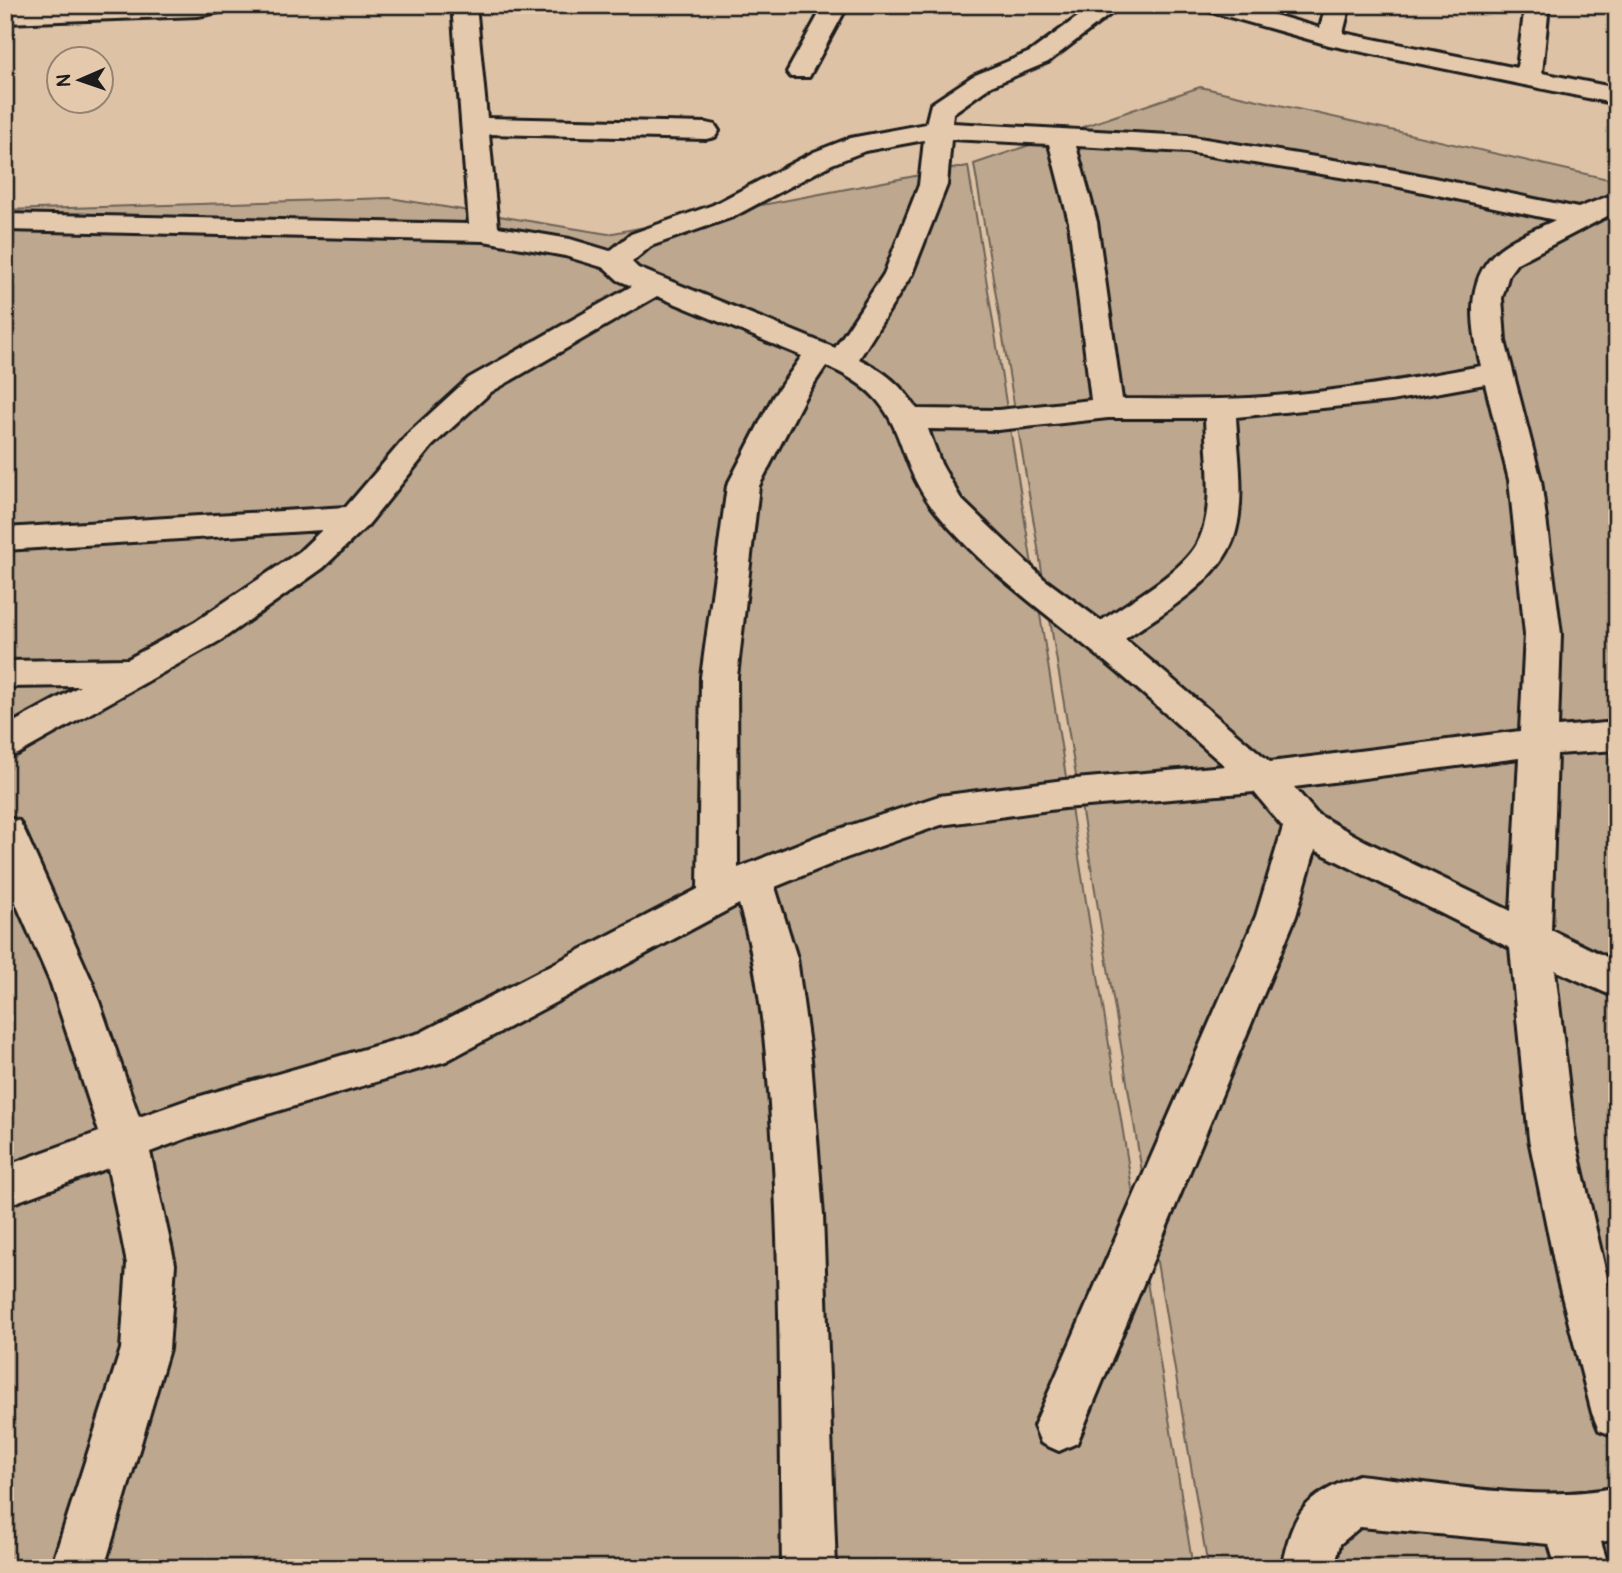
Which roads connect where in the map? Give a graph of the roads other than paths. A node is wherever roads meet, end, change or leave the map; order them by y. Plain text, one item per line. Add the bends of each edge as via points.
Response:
1 (221, 5) edge
2 (464, 5) edge
3 (836, 5) edge
4 (1110, 5) edge
5 (1213, 5) edge
6 (1338, 5) edge
7 (1537, 5) edge
8 (5, 16) edge
9 (1329, 38) junction
10 (800, 72) dead end
11 (1529, 78) junction
12 (1617, 96) edge
13 (473, 126) junction
14 (938, 130) junction
15 (706, 131) dead end
16 (1060, 136) junction
17 (1617, 201) edge
18 (1581, 217) junction
19 (5, 222) edge
20 (484, 233) junction
21 (615, 262) junction
22 (656, 285) junction
23 (831, 358) junction
24 (1499, 373) junction
25 (1108, 408) junction
26 (1220, 409) junction
27 (908, 419) junction
28 (356, 517) junction
29 (5, 539) edge
30 (1101, 639) junction
31 (135, 672) junction
32 (5, 674) edge
33 (1617, 736) edge
34 (1538, 742) junction
35 (5, 744) edge
36 (1263, 777) junction
37 (1303, 824) junction
38 (5, 832) edge
39 (735, 887) junction
40 (1530, 937) junction
41 (1617, 981) edge
42 (125, 1142) junction
43 (5, 1186) edge
44 (1617, 1413) edge
45 (1059, 1426) dead end
46 (1592, 1516) edge
47 (77, 1568) edge
48 (808, 1568) edge
49 (1307, 1568) edge
50 (1583, 1568) edge

1 - 8 street
2 - 13 street
3 - 10 street
4 - 14 street via 1039,57 961,94 940,110
5 - 9 street
6 - 9 street
7 - 11 street
9 - 11 street
11 - 12 street
13 - 15 street
13 - 20 street
14 - 16 street
14 - 21 street via 859,144 822,158 723,211 641,240
14 - 23 street via 933,185 898,274
16 - 18 street via 1250,153
16 - 25 street via 1083,222
17 - 18 street
18 - 24 street via 1507,257 1496,274 1487,298 1490,341
19 - 20 street
20 - 21 street via 570,248
21 - 22 street via 628,274
22 - 23 street
22 - 28 street via 480,385 421,439
23 - 27 street via 872,377 890,392
23 - 39 street via 789,397 743,486 719,677
24 - 26 street via 1391,392
24 - 34 street via 1525,481 1543,634
25 - 26 street
25 - 27 street via 998,420
26 - 30 street via 1222,513 1213,548 1191,571
27 - 30 street via 925,464 948,505 1032,587
28 - 29 street
28 - 31 street via 311,560 208,631
30 - 36 street
31 - 32 street
31 - 35 street
33 - 34 street
34 - 36 street
34 - 40 street
36 - 37 street
36 - 39 street via 1064,794 939,811 832,847
37 - 40 street via 1350,852
37 - 45 street via 1276,916
38 - 42 street via 72,984
39 - 42 street via 431,1048 187,1119
39 - 48 street via 776,958 789,1060 800,1216
40 - 41 street
40 - 44 street via 1552,1139 1582,1281
42 - 43 street
42 - 47 street via 151,1264 145,1349
46 - 49 street via 1358,1501 1330,1514 1314,1536
46 - 50 street

